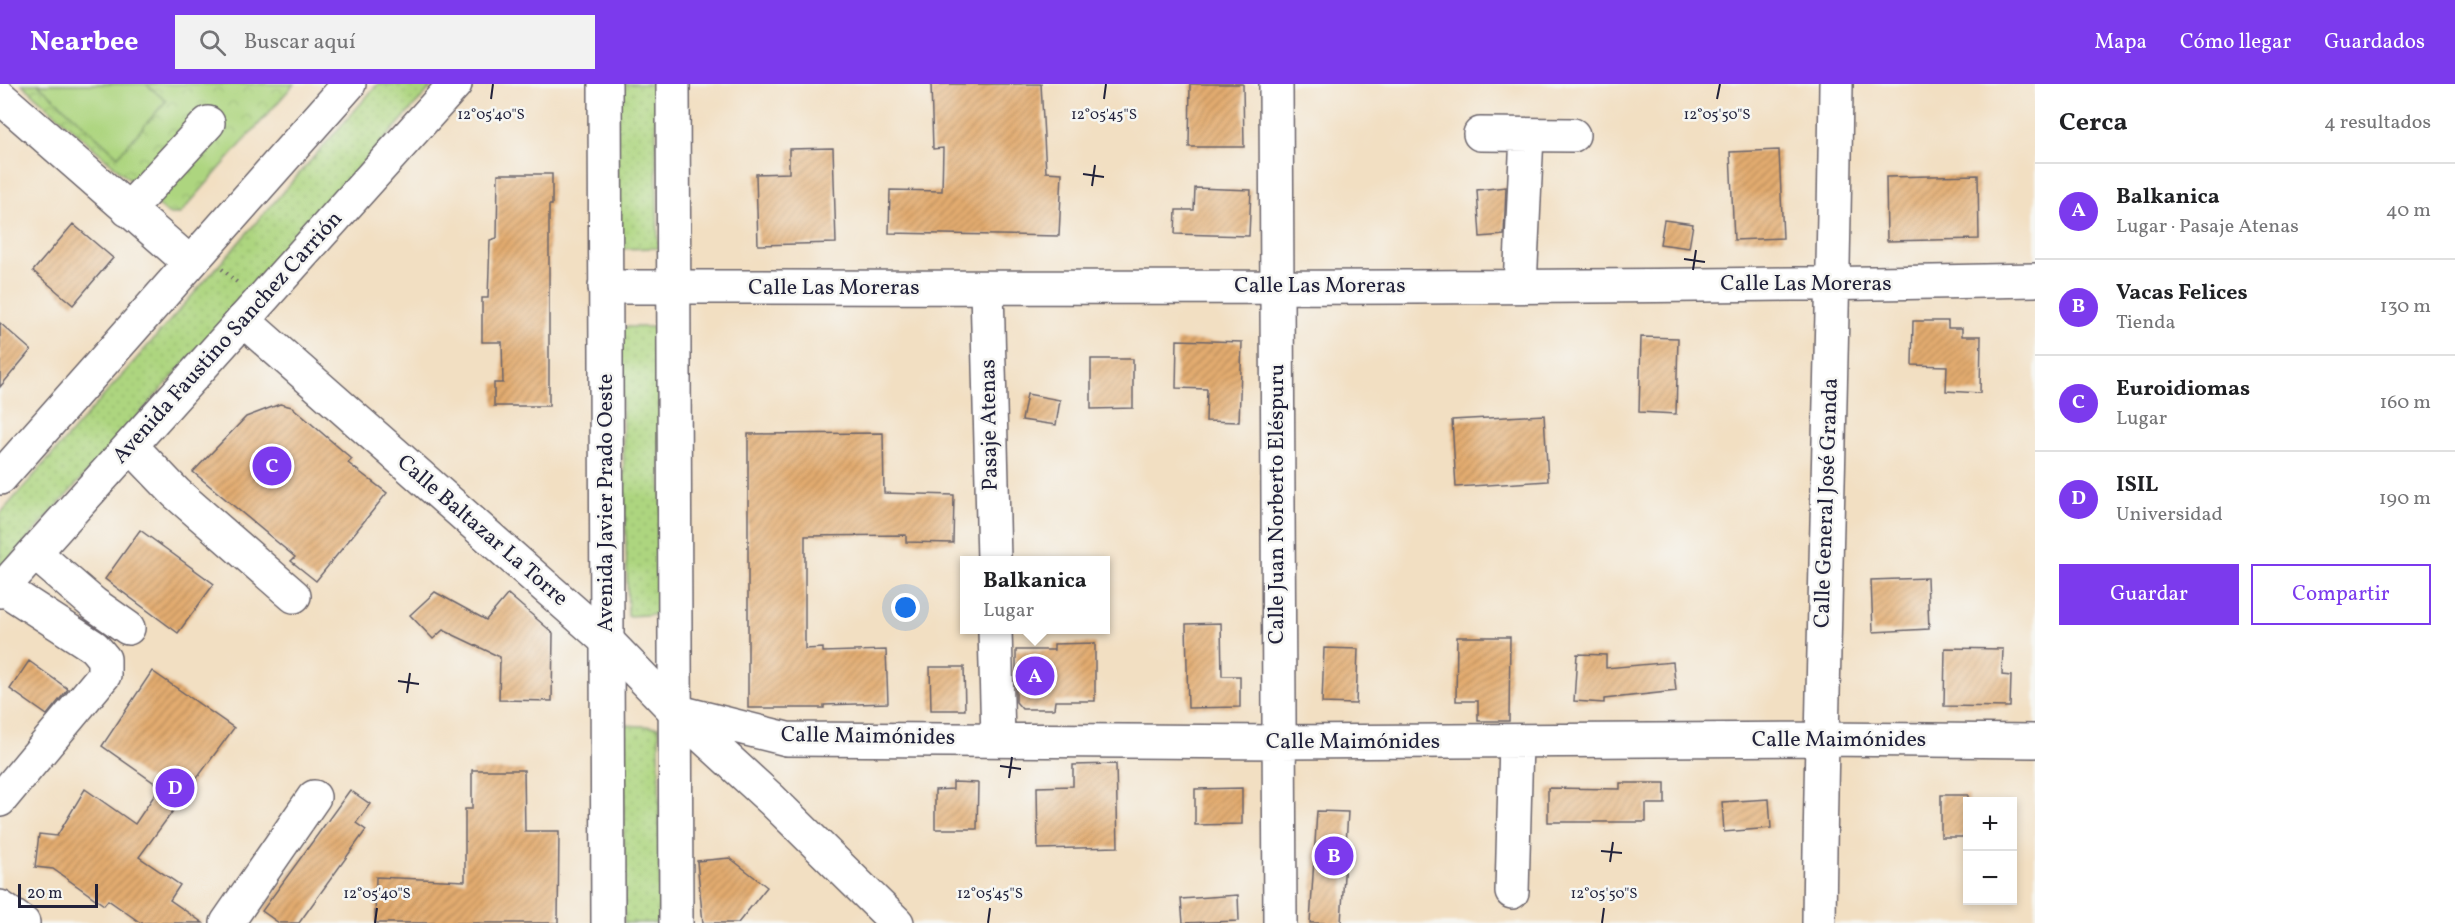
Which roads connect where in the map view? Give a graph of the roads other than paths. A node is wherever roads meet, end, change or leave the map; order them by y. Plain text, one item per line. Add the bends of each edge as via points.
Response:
1 (349, 84) edge
2 (455, 84) edge
3 (604, 84) edge
4 (673, 84) edge
5 (1276, 84) edge
6 (1836, 84) edge
7 (0, 97) edge
8 (208, 123) dead end
9 (1480, 134) dead end
10 (1527, 135) junction
11 (1573, 135) dead end
12 (128, 210) junction
13 (196, 257) junction
14 (2035, 280) edge
15 (1834, 285) junction
16 (1276, 286) junction
17 (1520, 286) junction
18 (605, 287) junction
19 (673, 287) junction
20 (987, 289) junction
21 (251, 311) junction
22 (131, 446) junction
23 (0, 478) edge
24 (35, 553) junction
25 (993, 556) edge
26 (2, 590) edge
27 (294, 596) dead end
28 (128, 628) dead end
29 (995, 634) edge
30 (607, 640) junction
31 (675, 711) junction
32 (998, 738) junction
33 (1821, 739) junction
34 (1516, 741) junction
35 (2035, 741) edge
36 (1279, 742) junction
37 (314, 797) dead end
38 (0, 800) edge
39 (1512, 892) dead end
40 (0, 907) edge
41 (23, 923) edge
42 (227, 923) edge
43 (608, 923) edge
44 (676, 923) edge
45 (897, 923) edge
46 (1280, 923) edge
47 (1819, 923) edge

1 - 13 street
2 - 21 street, Avenida Faustino Sanchez Carrión
3 - 18 street, Avenida Javier Prado Oeste
4 - 19 street
5 - 16 street, Calle Juan Norberto Eléspuru
6 - 15 street, Calle General José Granda
7 - 12 street
8 - 12 street
9 - 10 street
10 - 11 street
10 - 17 street
12 - 13 street
13 - 23 street
14 - 15 street, Calle Las Moreras
15 - 17 street, Calle Las Moreras
15 - 33 street, Calle General José Granda
16 - 17 street, Calle Las Moreras
16 - 20 street, Calle Las Moreras
16 - 36 street, Calle Juan Norberto Eléspuru
18 - 19 street, Calle Las Moreras
18 - 30 street, Avenida Javier Prado Oeste
19 - 20 street, Calle Las Moreras
19 - 31 street
20 - 25 street, Pasaje Atenas
21 - 22 street, Avenida Faustino Sanchez Carrión
21 - 30 street, Calle Baltazar La Torre
22 - 24 street, Avenida Faustino Sanchez Carrión
22 - 27 street via 176,493
24 - 26 street, Avenida Faustino Sanchez Carrión
24 - 28 street
26 - 38 street via 94,647 104,659 104,675
29 - 32 street
30 - 31 street, Calle Baltazar La Torre
30 - 43 street, Avenida Javier Prado Oeste
31 - 32 street, Calle Maimónides via 787,739
31 - 44 street
31 - 45 street, Calle Baltazar La Torre
32 - 36 street, Calle Maimónides
33 - 34 street, Calle Maimónides
33 - 35 street, Calle Maimónides
33 - 47 street, Calle General José Granda
34 - 36 street, Calle Maimónides
34 - 39 street
36 - 46 street, Calle Juan Norberto Eléspuru
37 - 42 street
40 - 41 street

